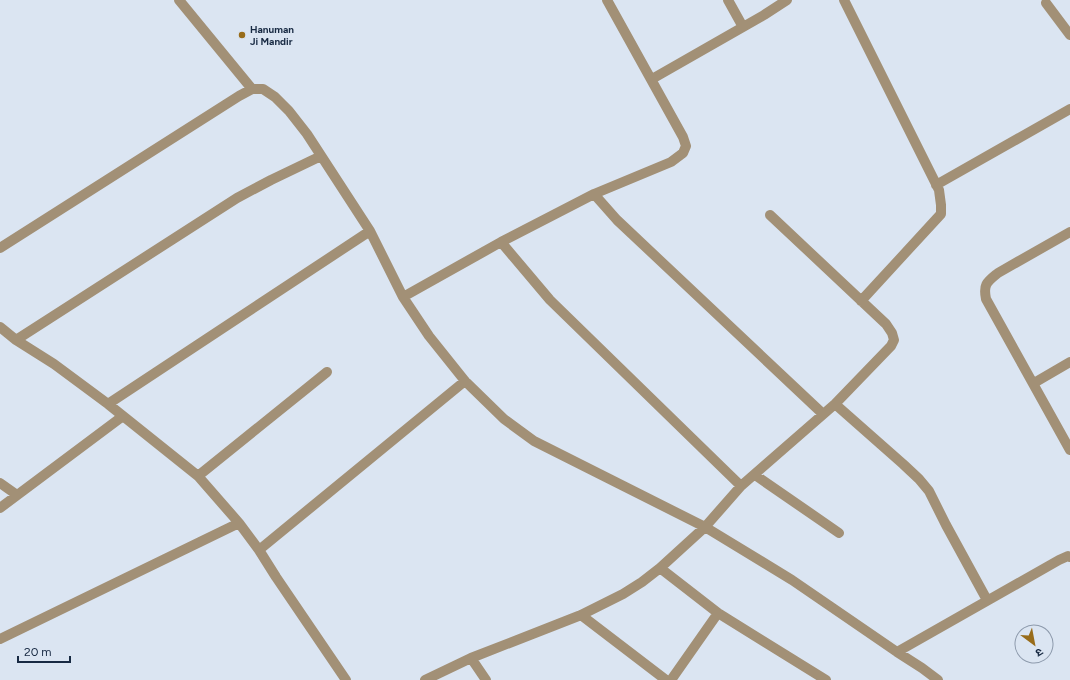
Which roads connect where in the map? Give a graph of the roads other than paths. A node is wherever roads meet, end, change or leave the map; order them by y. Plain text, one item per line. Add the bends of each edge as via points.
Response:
1 (179, 0) edge
2 (608, 0) edge
3 (728, 0) edge
4 (787, 0) edge
5 (844, 0) edge
6 (1046, 3) dead end
7 (743, 26) junction
8 (1070, 35) edge
9 (652, 79) junction
10 (252, 89) junction
11 (1070, 109) edge
12 (321, 156) junction
13 (936, 185) junction
14 (594, 194) junction
15 (770, 215) dead end
16 (370, 230) junction
17 (1070, 232) edge
18 (501, 242) junction
19 (0, 248) edge
20 (403, 297) junction
21 (861, 301) junction
22 (0, 327) edge
23 (16, 340) junction
24 (1070, 362) edge
25 (327, 372) dead end
26 (465, 381) junction
27 (1034, 384) junction
28 (108, 404) junction
29 (835, 404) junction
30 (823, 414) junction
31 (123, 416) junction
32 (1069, 445) edge
33 (755, 475) junction
34 (198, 476) junction
35 (0, 483) edge
36 (741, 486) junction
37 (17, 496) junction
38 (0, 508) edge
39 (239, 523) junction
40 (705, 527) junction
41 (839, 533) dead end
42 (259, 550) junction
43 (1070, 557) edge
44 (660, 568) junction
45 (987, 600) junction
46 (718, 613) junction
47 (581, 616) junction
48 (0, 639) edge
49 (897, 652) junction
50 (471, 658) junction
51 (346, 680) edge
52 (425, 680) edge
53 (486, 680) edge
54 (666, 680) edge
55 (671, 680) edge
56 (826, 680) edge
57 (938, 680) edge

1 - 10 street
2 - 9 street
3 - 7 street
4 - 7 street
5 - 13 street
6 - 8 street
7 - 9 street
9 - 14 street via 683,137 686,146 683,153 671,162
10 - 12 street via 263,89 275,97 307,134
10 - 19 street
11 - 13 street
12 - 16 street
12 - 23 street via 237,198
13 - 21 street via 939,190 941,214
14 - 18 street
14 - 30 street via 617,220
15 - 21 street
16 - 20 street
16 - 28 street
17 - 27 street via 998,273 989,280 984,289 986,299
18 - 20 street
18 - 36 street via 550,300
20 - 26 street via 429,336
21 - 29 street via 886,324 894,340
22 - 23 street
23 - 28 street
24 - 27 street
25 - 34 street
26 - 40 street via 504,419 534,441
26 - 42 street
27 - 32 street
28 - 31 street
29 - 30 street
29 - 45 street via 903,464 929,491
30 - 33 street
31 - 34 street
31 - 37 street
33 - 36 street
33 - 41 street
34 - 39 street
35 - 37 street
36 - 40 street
37 - 38 street
39 - 42 street
39 - 48 street
40 - 44 street
40 - 49 street via 792,580
42 - 51 street
43 - 45 street via 1059,560
44 - 46 street
44 - 47 street via 623,594
45 - 49 street
46 - 55 street
46 - 56 street
47 - 50 street
47 - 54 street
49 - 57 street
50 - 52 street
50 - 53 street

